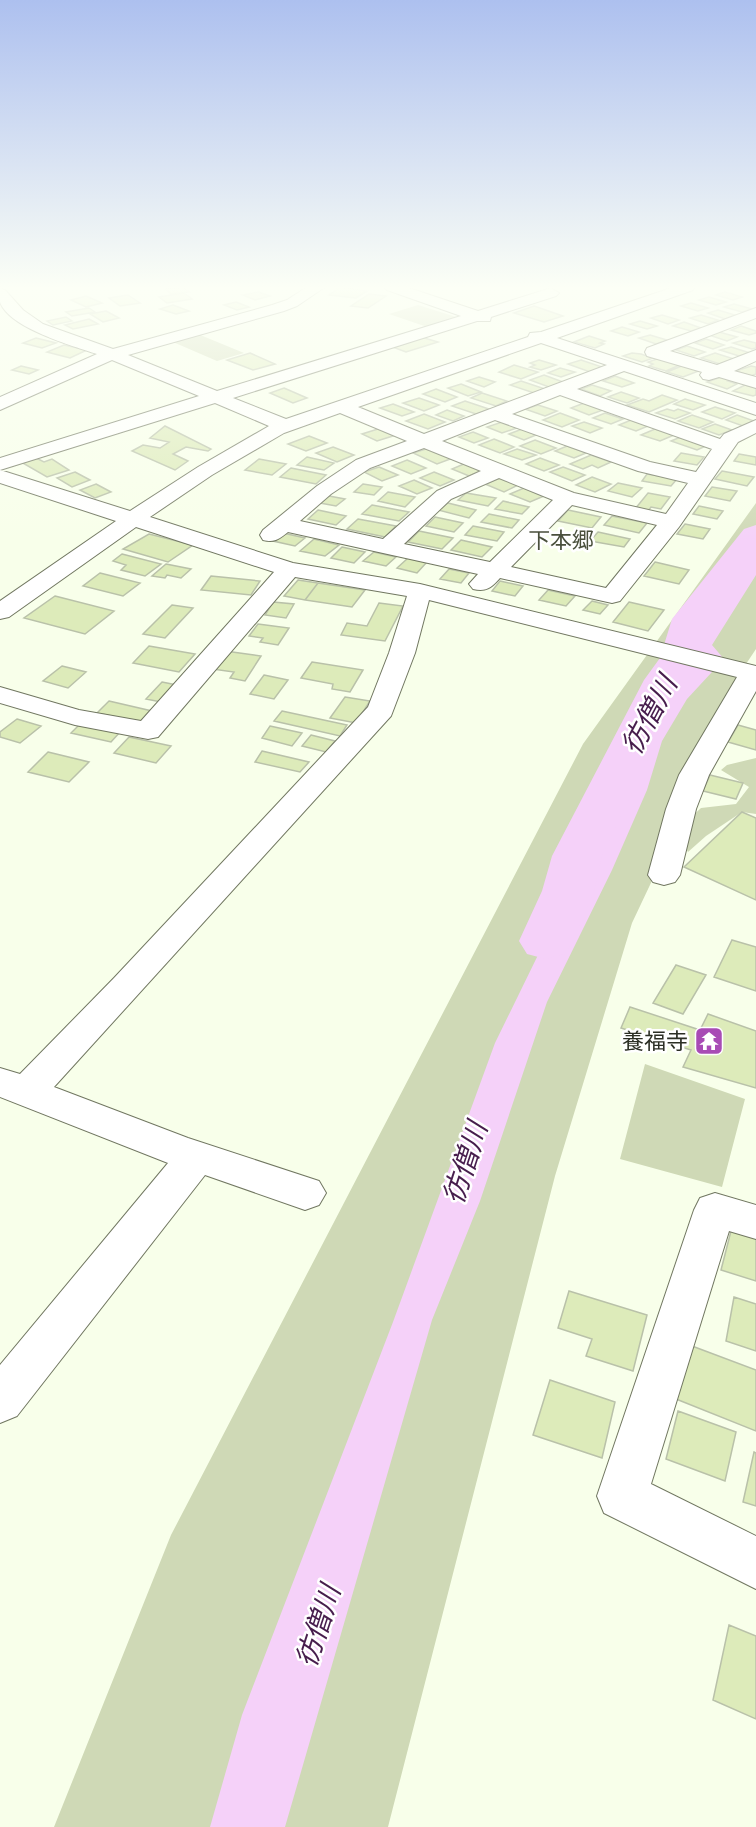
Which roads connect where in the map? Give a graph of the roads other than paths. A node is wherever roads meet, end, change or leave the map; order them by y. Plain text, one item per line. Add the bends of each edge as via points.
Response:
1 (71, 372) edge
2 (156, 372) edge
3 (300, 372) edge
4 (445, 372) edge
5 (604, 372) edge
6 (646, 372) edge
7 (714, 372) edge
8 (721, 372) edge
9 (756, 383) edge
10 (685, 385) junction
11 (560, 389) junction
12 (218, 398) junction
13 (0, 404) edge
14 (343, 408) junction
15 (756, 409) edge
16 (496, 414) junction
17 (286, 426) junction
18 (756, 426) edge
19 (426, 441) junction
20 (724, 447) junction
21 (0, 464) edge
22 (498, 471) junction
23 (0, 476) edge
24 (700, 479) junction
25 (567, 498) junction
26 (130, 520) junction
27 (671, 522) junction
28 (283, 524) junction
29 (387, 547) junction
30 (247, 555) junction
31 (289, 569) junction
32 (494, 570) junction
33 (420, 591) junction
34 (465, 601) junction
35 (0, 612) edge
36 (750, 673) edge
37 (0, 695) edge
38 (664, 875) dead end
39 (13, 1087) edge
40 (196, 1157) junction
41 (304, 1193) dead end
42 (756, 1222) edge
43 (0, 1401) edge
44 (756, 1563) edge

1 - 13 street
2 - 12 street
3 - 12 street
4 - 14 street
5 - 11 street
6 - 10 street
7 - 10 street
8 - 9 street
10 - 15 street
11 - 16 street
11 - 20 street
12 - 17 street
12 - 21 street
14 - 17 street
14 - 19 street
16 - 19 street
16 - 24 street via 645,468
17 - 26 street via 231,453
18 - 20 street via 731,438
19 - 22 street
19 - 28 street via 363,464
20 - 24 street
22 - 25 street
22 - 29 street via 444,495
23 - 26 street
24 - 27 street
25 - 27 street
25 - 32 street
26 - 30 street
26 - 35 street
27 - 32 street via 612,596
28 - 29 street
28 - 30 street
29 - 32 street
30 - 31 street
31 - 33 street
31 - 37 street via 148,731 75,717
32 - 34 street
33 - 34 street
33 - 39 street via 381,710 126,987
34 - 36 street
36 - 38 street via 694,775
39 - 40 street
40 - 41 street
40 - 43 street
42 - 44 street via 714,1210 622,1496

